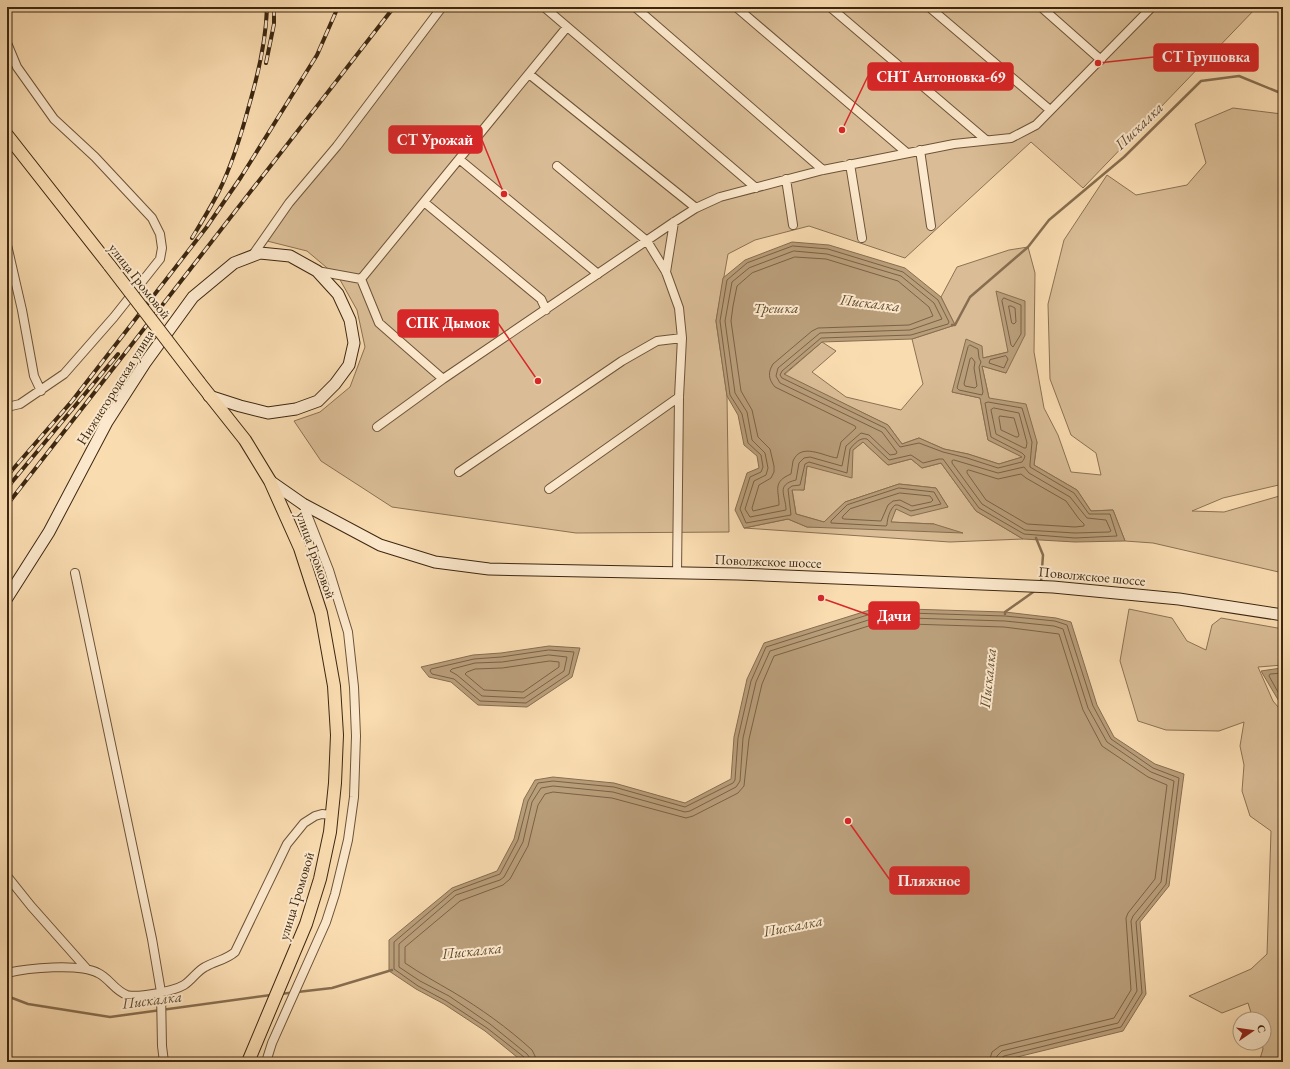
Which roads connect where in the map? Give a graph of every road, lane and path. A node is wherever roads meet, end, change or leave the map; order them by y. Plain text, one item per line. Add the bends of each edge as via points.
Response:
1 (442, 7) edge
2 (544, 7) edge
3 (635, 7) edge
4 (736, 7) edge
5 (830, 7) edge
6 (929, 7) edge
7 (1041, 7) edge
8 (1150, 8) edge
9 (567, 27) junction
10 (7, 42) edge
11 (1101, 60) junction
12 (529, 74) junction
13 (1050, 110) junction
14 (7, 135) edge
15 (986, 140) junction
16 (920, 150) junction
17 (907, 153) junction
18 (459, 159) junction
19 (850, 164) junction
20 (557, 166) dead end
21 (823, 170) junction
22 (786, 179) junction
23 (756, 188) junction
24 (424, 202) junction
25 (696, 208) junction
26 (674, 222) junction
27 (793, 225) dead end
28 (931, 226) dead end
29 (862, 238) dead end
30 (647, 241) junction
31 (7, 244) edge
32 (251, 257) junction
33 (317, 271) junction
34 (666, 272) junction
35 (598, 274) junction
36 (360, 279) junction
37 (546, 310) junction
38 (682, 338) junction
39 (443, 379) junction
40 (41, 391) junction
41 (209, 396) junction
42 (679, 397) junction
43 (7, 407) edge
44 (377, 427) dead end
45 (459, 472) dead end
46 (270, 481) junction
47 (550, 489) dead end
48 (303, 504) junction
49 (75, 573) dead end
50 (677, 574) junction
51 (7, 598) edge
52 (1283, 615) edge
53 (332, 815) junction
54 (7, 876) edge
55 (86, 968) junction
56 (7, 973) edge
57 (161, 992) junction
58 (164, 1062) edge
59 (248, 1062) edge
60 (266, 1062) edge

1 - 32 street via 289,203
2 - 9 street
3 - 21 street
4 - 17 street
5 - 15 street
6 - 13 street
7 - 11 street
8 - 11 street
9 - 12 street
9 - 23 street
10 - 40 street via 17,67 54,119 95,157 152,218 160,234 162,248 160,259 114,317 64,374
11 - 13 street
12 - 18 street
12 - 25 street
13 - 15 street via 1036,125 1012,138
14 - 41 main road, улица Громовой, bridge
15 - 16 street
16 - 17 street
16 - 28 street
17 - 19 street
18 - 24 street
18 - 35 street
19 - 21 street
19 - 29 street
20 - 30 street
21 - 22 street
22 - 23 street
22 - 27 street
23 - 25 street via 720,197
24 - 36 street
24 - 37 street via 541,300
25 - 26 street
26 - 30 street
26 - 34 street
30 - 34 street
30 - 35 street
31 - 40 street via 34,376
32 - 33 main road, Нижнегородская улица via 260,253 290,256
32 - 51 main road, Нижнегородская улица via 234,263 194,297 145,363 108,422 49,532
33 - 36 street
33 - 41 main road, Нижнегородская улица via 338,294 350,320 354,343 349,365 335,384 318,401 296,409 268,413
34 - 38 street via 678,308
35 - 37 street
36 - 39 street via 378,323
37 - 39 street
38 - 42 street
38 - 45 street via 657,341 622,362
39 - 44 street
40 - 43 street via 20,404
41 - 46 main road, улица Громовой via 245,440
42 - 47 street
42 - 50 street
46 - 48 main road, Поволжское шоссе
46 - 53 main road, улица Громовой via 300,548 322,613 334,686 337,735
48 - 50 main road, Поволжское шоссе via 380,545 435,562 489,569
48 - 60 street via 329,570 348,632 356,736 354,797 348,840 326,922
49 - 57 street via 152,938
50 - 52 main road, Поволжское шоссе via 738,574 1053,587 1179,599
53 - 57 street via 322,814 304,823 287,844 235,952 228,958 204,967 185,985
53 - 59 main road, улица Громовой via 320,879 306,924
54 - 55 street via 30,906
55 - 56 street via 33,968
55 - 57 street via 98,973 127,995
57 - 58 street

